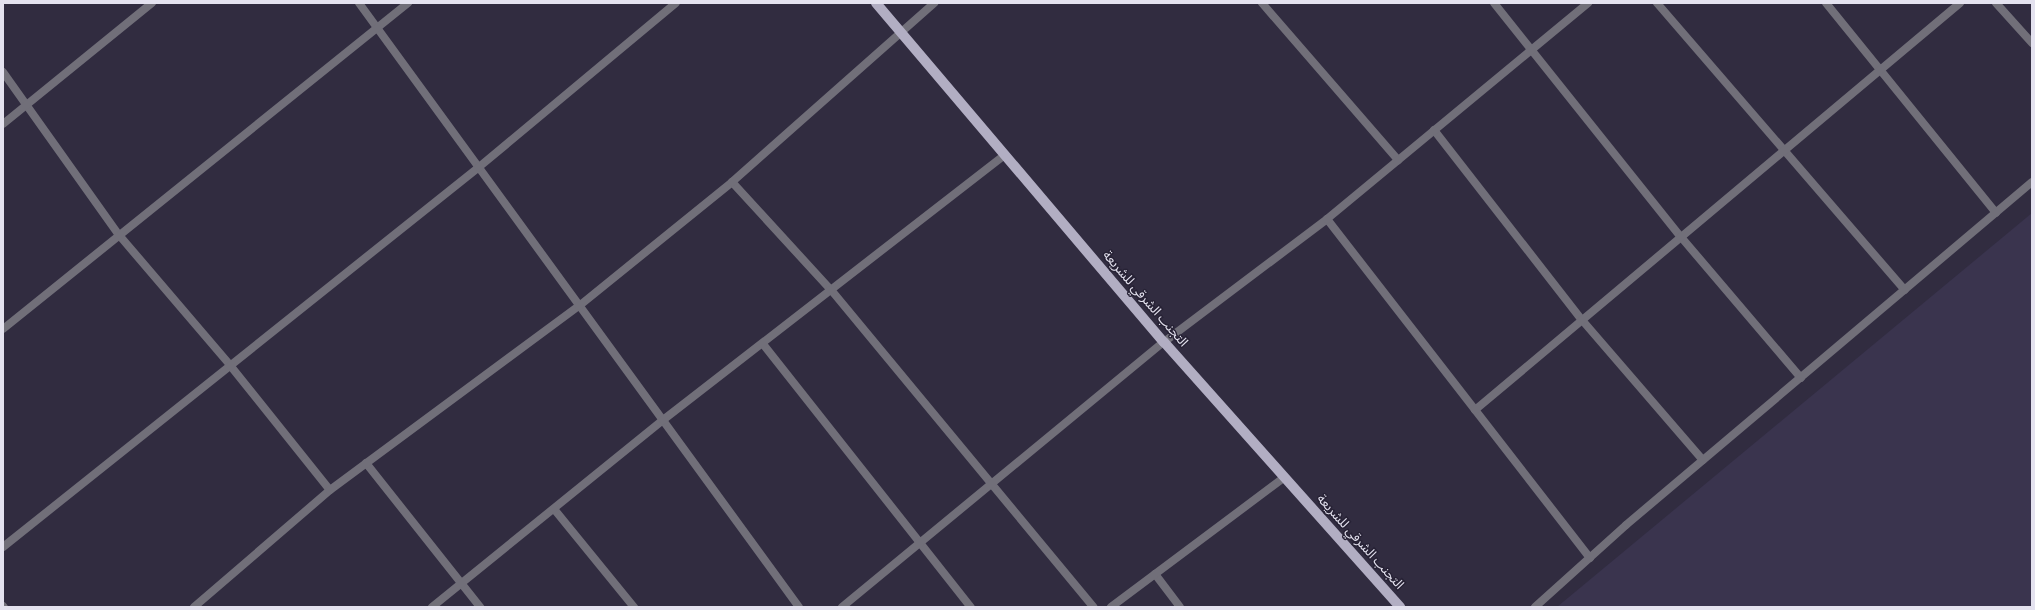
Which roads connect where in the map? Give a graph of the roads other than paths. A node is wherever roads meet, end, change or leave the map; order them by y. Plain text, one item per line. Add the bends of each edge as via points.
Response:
1 (152, 3) edge
2 (359, 3) edge
3 (408, 3) edge
4 (676, 3) edge
5 (876, 3) edge
6 (934, 3) edge
7 (1262, 3) edge
8 (1494, 3) edge
9 (1588, 3) edge
10 (1657, 3) edge
11 (1826, 3) edge
12 (1960, 3) edge
13 (1996, 3) edge
14 (377, 28) junction
15 (900, 33) junction
16 (2032, 43) edge
17 (1533, 48) junction
18 (1880, 70) junction
19 (3, 72) edge
20 (28, 104) junction
21 (3, 124) edge
22 (1434, 130) junction
23 (1783, 152) junction
24 (1005, 155) junction
25 (1398, 160) junction
26 (479, 167) junction
27 (732, 182) junction
28 (2032, 182) edge
29 (1996, 213) junction
30 (1327, 219) junction
31 (119, 235) junction
32 (1681, 237) junction
33 (1905, 290) junction
34 (832, 291) junction
35 (579, 306) junction
36 (1582, 320) junction
37 (3, 329) edge
38 (1164, 342) junction
39 (763, 344) junction
40 (229, 364) junction
41 (1801, 378) junction
42 (1475, 410) junction
43 (663, 420) junction
44 (1703, 460) junction
45 (366, 464) junction
46 (1285, 477) junction
47 (992, 484) junction
48 (330, 490) junction
49 (554, 509) junction
50 (922, 541) junction
51 (3, 547) edge
52 (1590, 558) junction
53 (1155, 574) junction
54 (461, 583) junction
55 (194, 607) edge
56 (432, 607) edge
57 (480, 607) edge
58 (634, 607) edge
59 (799, 607) edge
60 (842, 607) edge
61 (971, 607) edge
62 (1093, 607) edge
63 (1111, 607) edge
64 (1180, 607) edge
65 (1400, 607) edge
66 (1535, 607) edge

1 - 20 street
2 - 14 street
3 - 14 street
4 - 26 street
5 - 15 main road, التجنب الشرقي للشريعة
6 - 15 street
7 - 25 street
8 - 17 street
9 - 17 street
10 - 23 street
11 - 18 street
12 - 18 street
13 - 16 street
14 - 26 street
14 - 31 street
15 - 24 main road, التجنب الشرقي للشريعة
15 - 27 street
17 - 22 street
17 - 32 street
18 - 23 street
18 - 29 street
19 - 20 street
20 - 21 street
20 - 31 street
22 - 25 street
22 - 36 street
23 - 32 street
23 - 33 street
24 - 34 street
24 - 38 main road, التجنب الشرقي للشريعة
25 - 30 street
26 - 35 street
26 - 40 street
27 - 34 street
27 - 35 street
28 - 29 street
29 - 33 street
30 - 38 street
30 - 42 street
31 - 37 street
31 - 40 street
32 - 36 street
32 - 41 street
33 - 41 street
34 - 39 street
34 - 47 street
35 - 43 street
35 - 45 street
36 - 42 street
36 - 44 street
38 - 46 main road, التجنب الشرقي للشريعة
38 - 47 street
39 - 43 street
39 - 50 street
40 - 48 street
40 - 51 street
41 - 44 street
42 - 52 street
43 - 49 street
43 - 59 street
44 - 52 street
45 - 48 street
45 - 54 street
46 - 53 street
46 - 65 main road, التجنب الشرقي للشريعة
47 - 50 street
47 - 62 street
48 - 55 street
49 - 54 street
49 - 58 street
50 - 60 street
50 - 61 street
52 - 66 street
53 - 63 street
53 - 64 street
54 - 56 street
54 - 57 street

